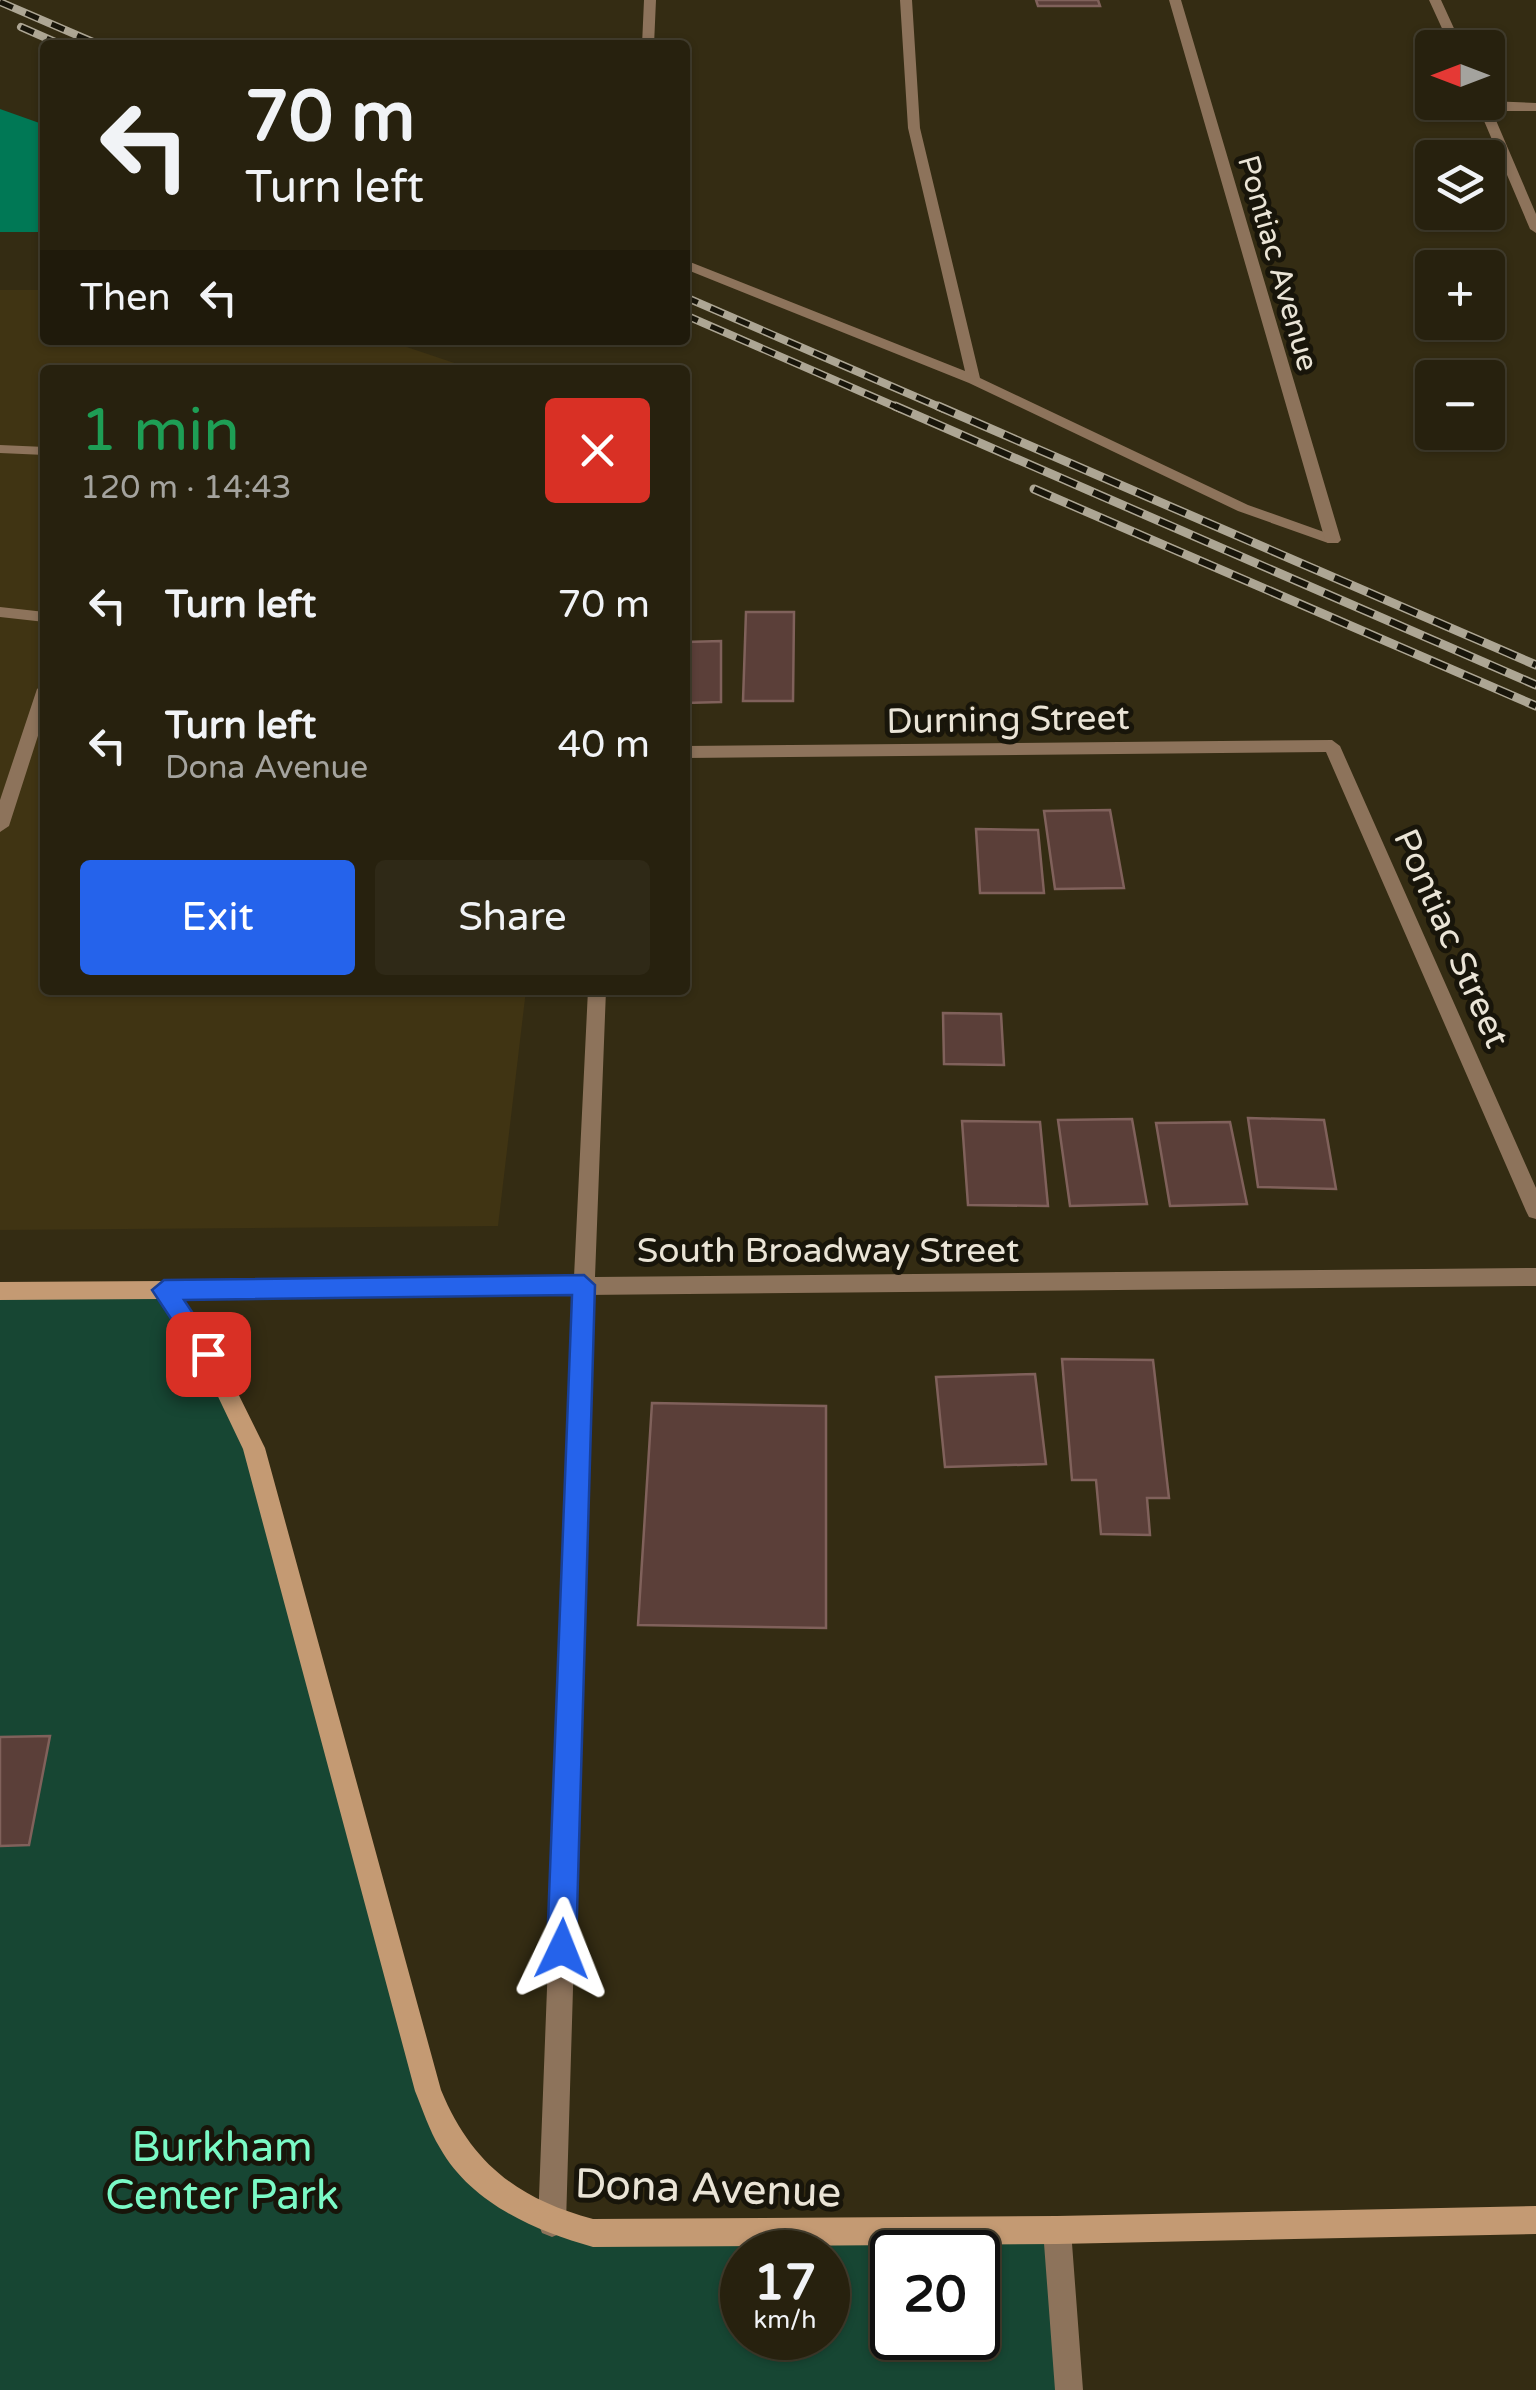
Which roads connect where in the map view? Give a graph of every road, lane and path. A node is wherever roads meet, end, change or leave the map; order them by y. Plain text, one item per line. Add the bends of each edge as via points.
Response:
1 (650, 0) edge
2 (906, 0) edge
3 (1175, 0) edge
4 (1435, 0) edge
5 (1449, 30) edge
6 (648, 40) edge
7 (1505, 106) edge
8 (1536, 107) edge
9 (1489, 120) edge
10 (1536, 229) edge
11 (690, 266) edge
12 (974, 380) junction
13 (0, 448) edge
14 (40, 451) edge
15 (0, 612) edge
16 (40, 616) edge
17 (40, 704) edge
18 (1332, 746) joint
19 (690, 752) edge
20 (0, 826) edge
21 (597, 995) edge
22 (1536, 1211) edge
23 (1536, 1277) edge
24 (584, 1285) junction
25 (164, 1290) junction
26 (0, 1292) edge
27 (1536, 2220) edge
28 (552, 2223) junction
29 (1056, 2230) junction
30 (1069, 2390) edge

1 - 6 street
2 - 12 street via 914,128
3 - 12 street, Pontiac Avenue via 1333,540 1243,508
4 - 5 street
7 - 8 street
9 - 10 street
11 - 12 street
13 - 14 street
15 - 16 street
17 - 20 street
18 - 19 street, Durning Street
18 - 22 street, Pontiac Street
21 - 24 street
23 - 24 street, South Broadway Street
24 - 25 street, South Broadway Street
24 - 28 street
25 - 26 street, South Broadway Street
25 - 28 street, Dona Avenue via 208,1354 254,1448 428,2091 455,2148 514,2204
27 - 29 street, Dona Avenue
28 - 29 street, Dona Avenue via 592,2233
29 - 30 street

